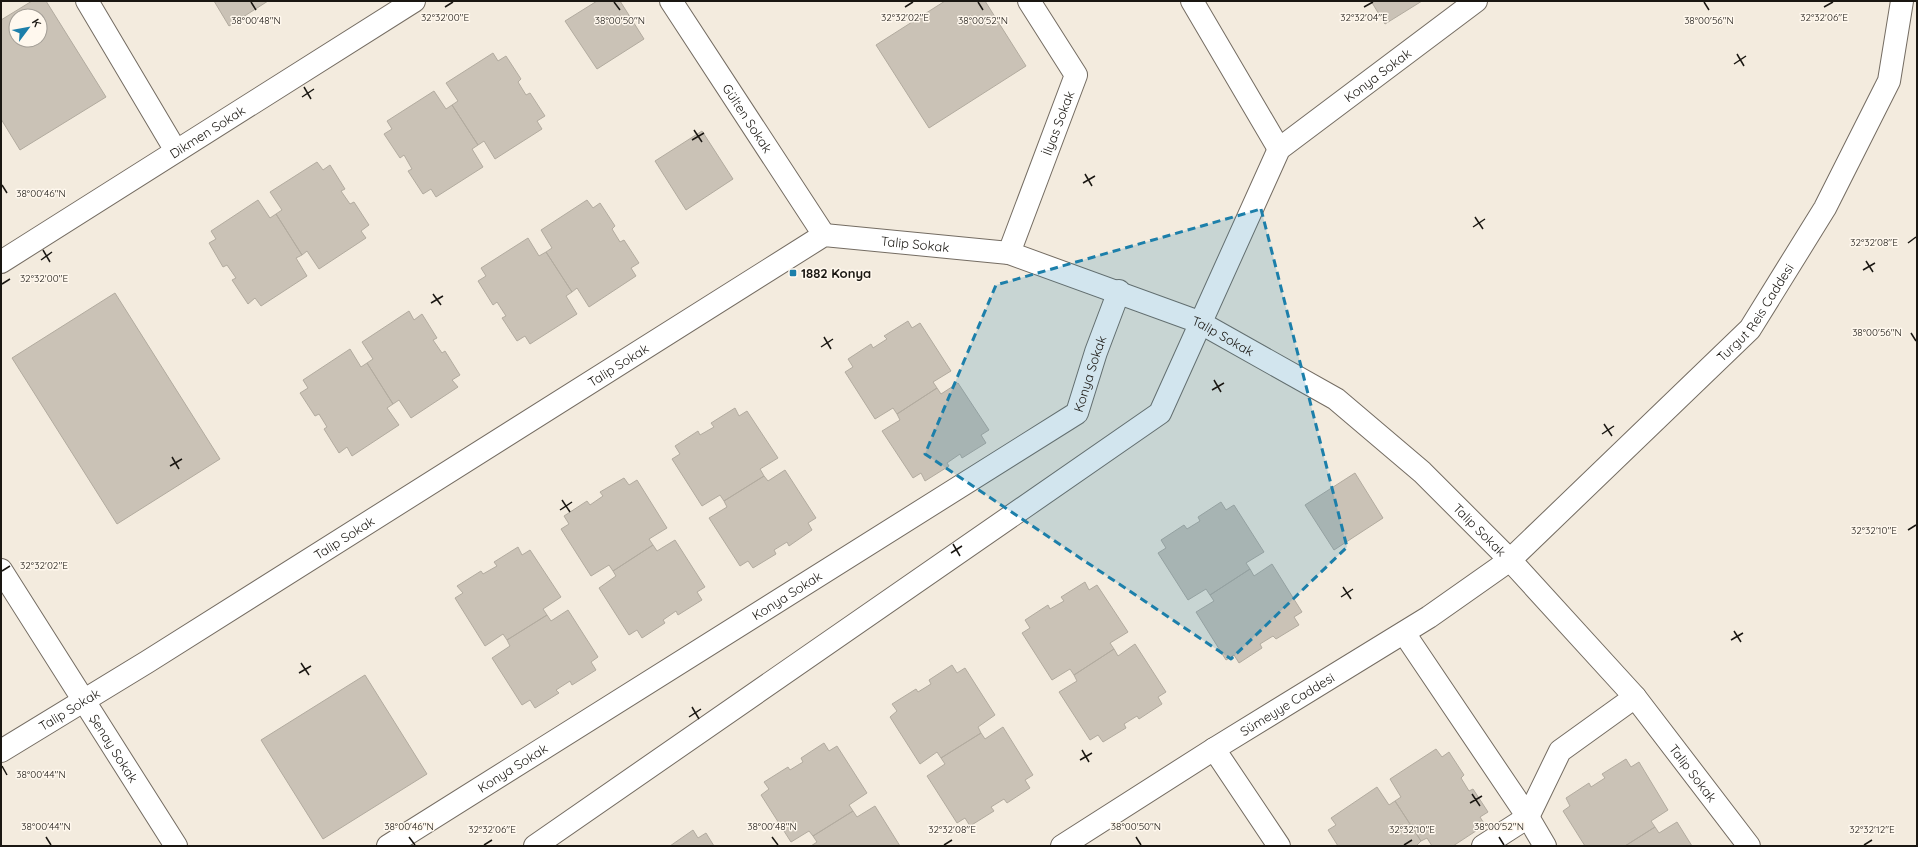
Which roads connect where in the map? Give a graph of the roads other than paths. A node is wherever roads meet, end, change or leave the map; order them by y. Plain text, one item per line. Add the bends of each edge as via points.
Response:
1 (88, 1) edge
2 (414, 1) edge
3 (671, 1) edge
4 (1030, 1) edge
5 (1192, 1) edge
6 (1476, 1) edge
7 (1902, 1) edge
8 (386, 8) edge
9 (1279, 149) junction
10 (176, 150) junction
11 (824, 235) junction
12 (1009, 252) junction
13 (1, 262) edge
14 (1119, 291) junction
15 (1199, 322) junction
16 (1510, 560) junction
17 (1, 570) edge
18 (1404, 633) junction
19 (1636, 698) junction
20 (85, 700) junction
21 (1214, 748) junction
22 (1, 751) edge
23 (1528, 817) junction
24 (176, 846) edge
25 (388, 846) edge
26 (535, 846) edge
27 (1062, 846) edge
28 (1279, 846) edge
29 (1483, 846) edge
30 (1545, 846) edge
31 (1749, 846) edge

1 - 10 street
2 - 8 street, Dikmen Sokak
3 - 11 street, Gülten Sokak
4 - 12 street, İlyas Sokak via 1076,76
5 - 9 street
6 - 9 street, Konya Sokak
7 - 16 street, Turgut Reis Caddesi via 1889,81 1826,208 1750,329
8 - 10 street, Dikmen Sokak
9 - 15 street
10 - 13 street, Dikmen Sokak
11 - 12 street, Talip Sokak
11 - 20 street, Talip Sokak
12 - 14 street, Talip Sokak
14 - 15 street, Talip Sokak
14 - 25 street, Konya Sokak via 1077,413
15 - 16 street, Talip Sokak via 1336,399 1422,472
15 - 26 street via 1160,413
16 - 18 street, Sümeyye Caddesi
16 - 19 street, Talip Sokak
17 - 20 street, Şenay Sokak
18 - 21 street, Sümeyye Caddesi
18 - 23 street
19 - 23 street via 1560,751
19 - 31 street, Talip Sokak
20 - 22 street, Talip Sokak
20 - 24 street, Şenay Sokak
21 - 27 street, Sümeyye Caddesi
21 - 28 street
23 - 29 street
23 - 30 street

